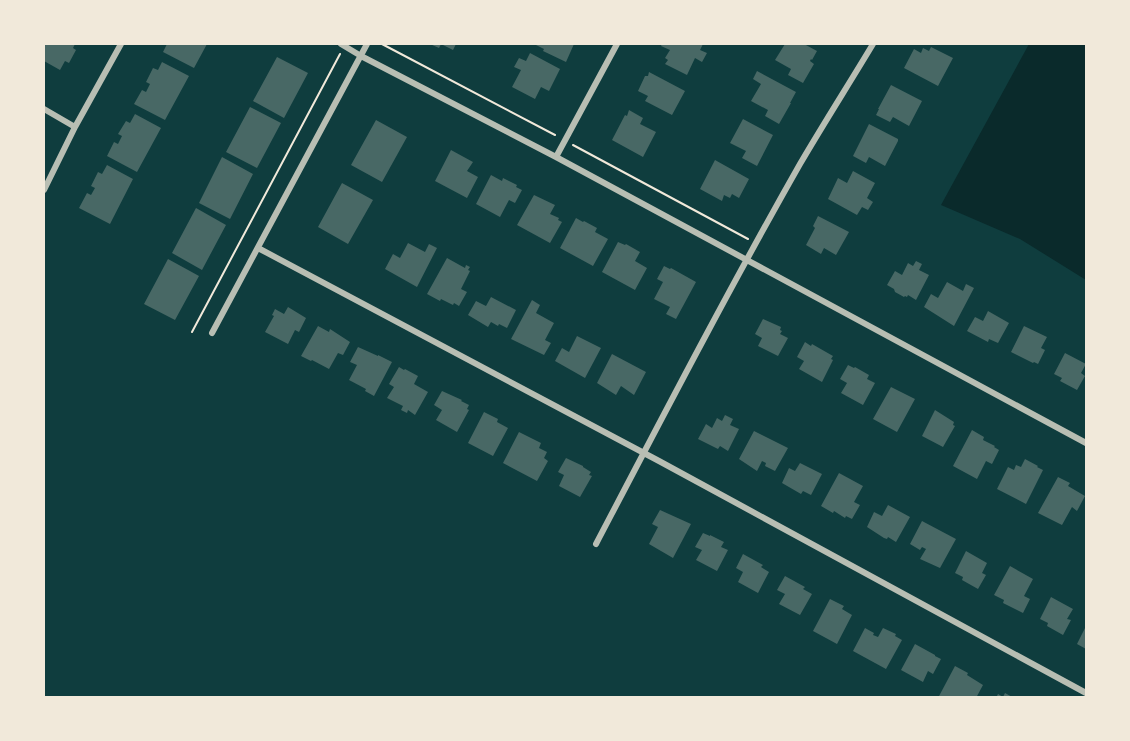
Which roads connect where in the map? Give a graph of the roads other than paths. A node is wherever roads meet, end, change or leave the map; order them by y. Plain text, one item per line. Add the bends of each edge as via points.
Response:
1 (121, 44) edge
2 (342, 44) edge
3 (367, 44) edge
4 (617, 44) edge
5 (873, 44) edge
6 (361, 56) junction
7 (44, 110) edge
8 (75, 127) junction
9 (556, 157) junction
10 (44, 190) edge
11 (258, 248) junction
12 (747, 260) junction
13 (212, 333) dead end
14 (1086, 443) edge
15 (644, 453) junction
16 (596, 544) dead end
17 (1086, 693) edge

1 - 8 street
2 - 6 street
3 - 6 street
4 - 9 street
5 - 12 street
6 - 9 street
6 - 11 street
7 - 8 street
8 - 10 street
9 - 12 street
11 - 13 street
11 - 15 street
12 - 14 street
12 - 15 street
15 - 16 street
15 - 17 street

